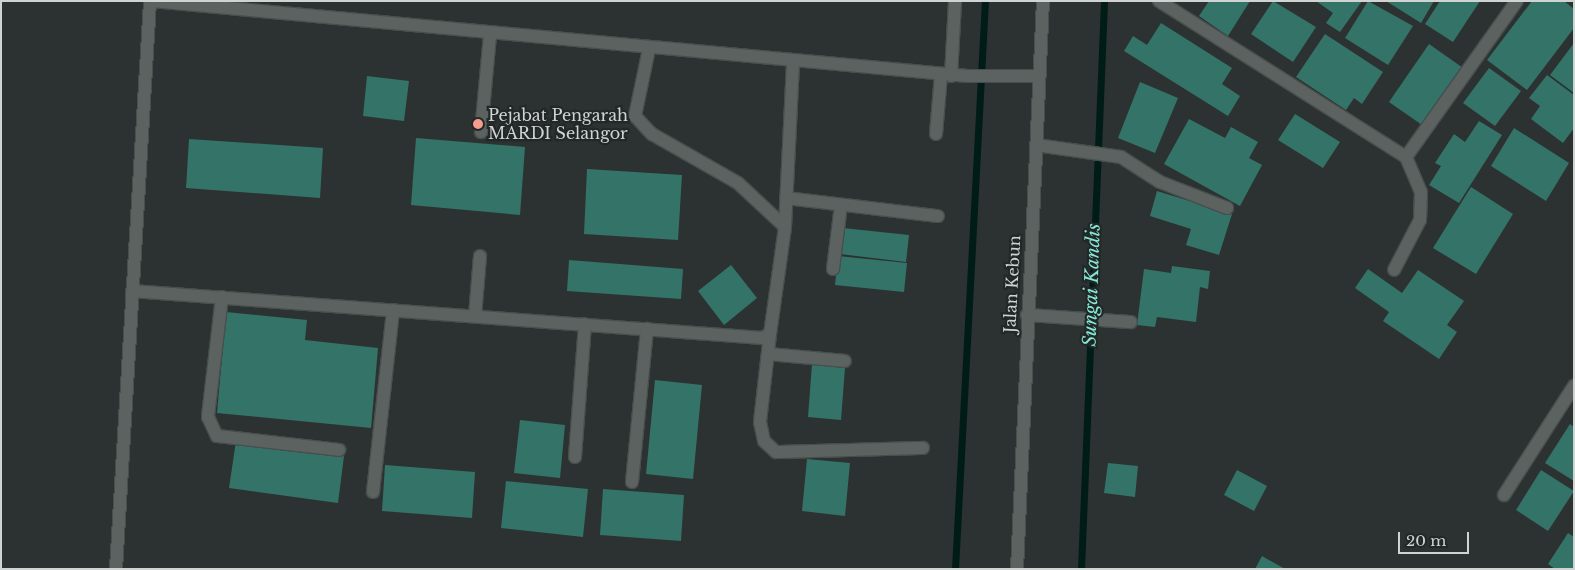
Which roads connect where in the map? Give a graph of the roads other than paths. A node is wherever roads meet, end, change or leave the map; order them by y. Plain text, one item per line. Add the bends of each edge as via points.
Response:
1 (151, 1) edge
2 (955, 1) edge
3 (1043, 1) edge
4 (1159, 1) edge
5 (1517, 1) edge
6 (490, 35) junction
7 (649, 49) junction
8 (793, 62) junction
9 (946, 75) junction
10 (1039, 76) junction
11 (481, 132) dead end
12 (936, 134) dead end
13 (1036, 145) junction
14 (1406, 157) junction
15 (786, 198) junction
16 (841, 205) junction
17 (1226, 208) dead end
18 (938, 216) dead end
19 (785, 227) junction
20 (480, 256) dead end
21 (833, 269) dead end
22 (1394, 270) dead end
23 (132, 290) junction
24 (222, 298) junction
25 (393, 310) junction
26 (475, 316) junction
27 (1027, 316) junction
28 (1131, 322) dead end
29 (585, 324) junction
30 (647, 329) junction
31 (770, 334) junction
32 (769, 354) junction
33 (845, 360) dead end
34 (1574, 386) edge
35 (924, 448) dead end
36 (339, 450) dead end
37 (575, 457) dead end
38 (632, 482) dead end
39 (373, 492) dead end
40 (1504, 495) dead end
41 (116, 569) edge
42 (1017, 569) edge

1 - 6 street
1 - 23 street
2 - 9 street
3 - 10 street, Jalan Kebun
4 - 14 street
5 - 14 street
6 - 7 street
6 - 11 street
7 - 8 street
7 - 19 street via 635,116 652,134 738,183
8 - 9 street
8 - 15 street
9 - 10 street
9 - 12 street
10 - 13 street, Jalan Kebun
13 - 17 street via 1121,157 1160,182
13 - 27 street, Jalan Kebun
14 - 22 street via 1421,192 1420,220
15 - 16 street
15 - 19 street
16 - 18 street
16 - 21 street
19 - 31 street
20 - 26 street
23 - 24 street
23 - 41 street
24 - 25 street
24 - 36 street via 208,417 217,436
25 - 26 street
25 - 39 street
26 - 29 street
27 - 28 street
27 - 42 street, Jalan Kebun
29 - 30 street
29 - 37 street
30 - 31 street via 762,338
30 - 38 street
31 - 32 street
32 - 33 street
32 - 35 street via 760,422 764,441 776,452
34 - 40 street

